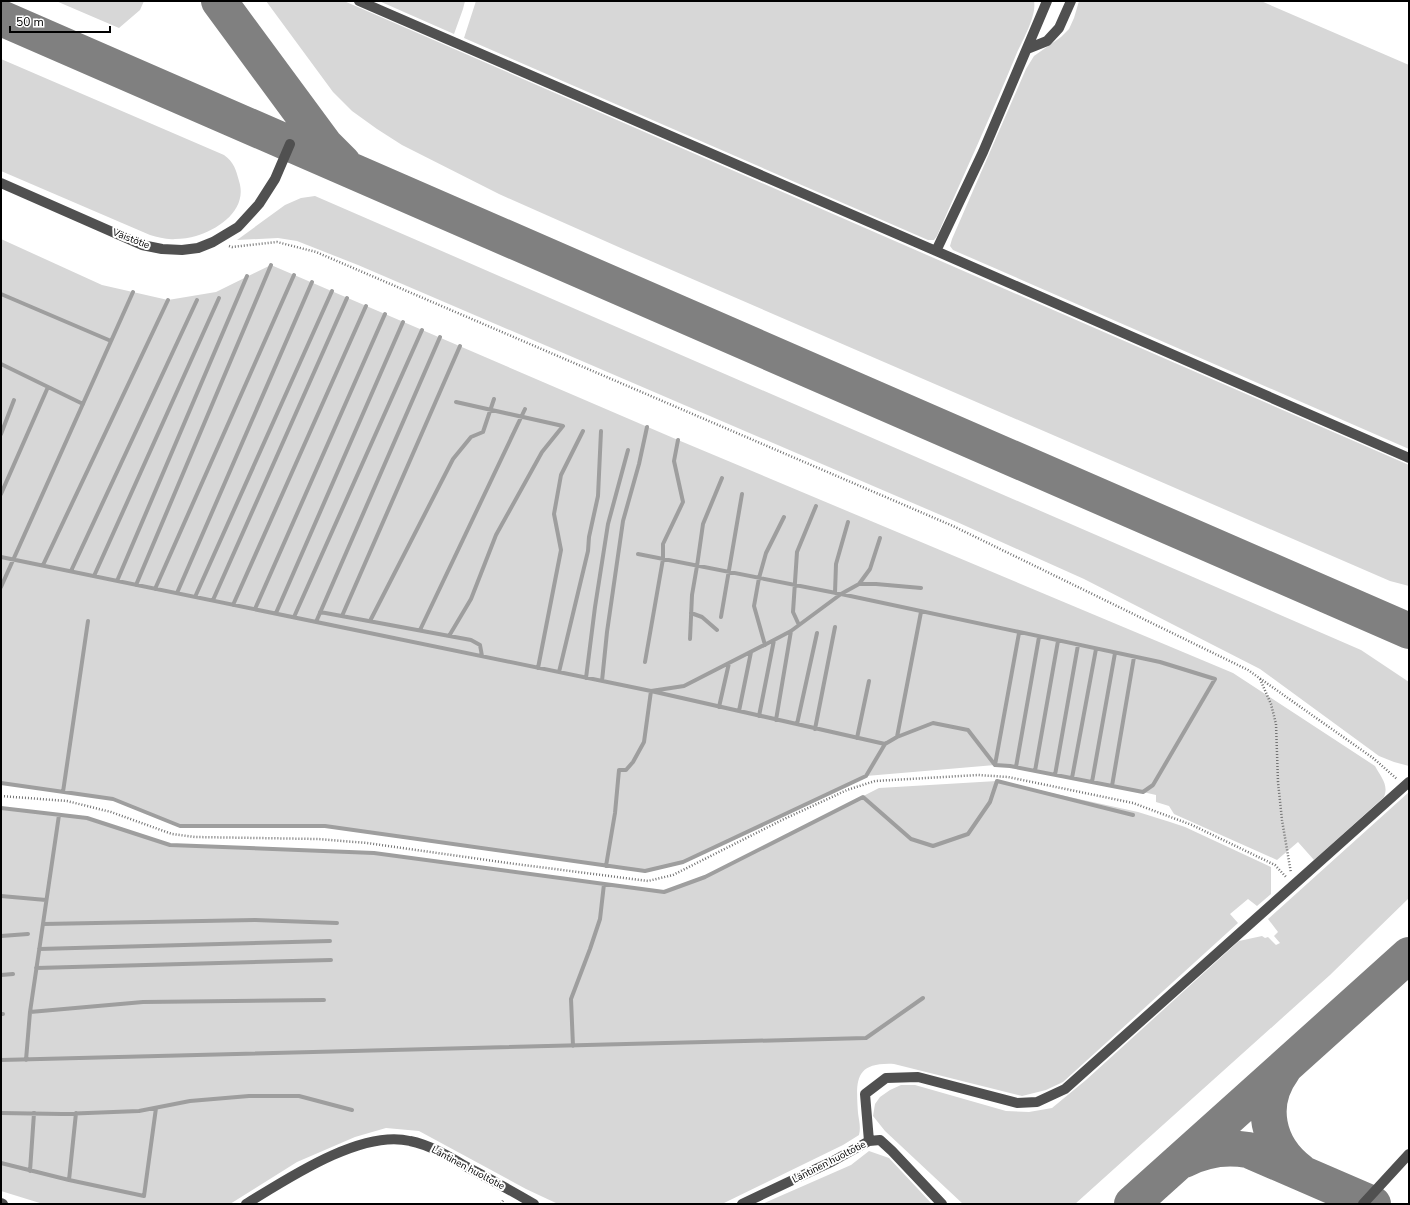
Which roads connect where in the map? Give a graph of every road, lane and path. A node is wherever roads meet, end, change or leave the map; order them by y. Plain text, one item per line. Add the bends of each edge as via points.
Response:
1 (359, 1) edge
2 (1046, 1) edge
3 (1071, 1) edge
4 (1026, 49) junction
5 (290, 144) dead end
6 (1, 184) edge
7 (213, 242) junction
8 (936, 250) junction
9 (1409, 458) edge
10 (1260, 679) junction
11 (1407, 784) edge
12 (1, 796) edge
13 (1293, 885) junction
14 (869, 1141) junction
15 (1409, 1154) edge
16 (246, 1204) edge
17 (534, 1204) edge
18 (742, 1204) edge
19 (942, 1204) edge
20 (1363, 1204) edge

1 - 8 lane
2 - 4 lane
3 - 4 lane via 1059,28 1047,41
4 - 8 lane via 983,152
5 - 7 lane, Väistötie via 275,179 259,204 238,226
6 - 7 lane, Väistötie via 142,245 182,250 198,248
7 - 10 path via 232,247 277,242 316,252 953,526 1248,670
8 - 9 lane
10 - 11 path
10 - 13 path via 1276,724 1282,820
11 - 13 lane
12 - 13 path via 67,801 111,812 172,834 367,843 648,881 673,875 847,790 875,781 978,774 1008,777 1133,803 1192,825 1275,865
13 - 14 lane via 1065,1089 1037,1102 1017,1103 918,1077 886,1078 865,1094
14 - 18 lane, Läntinen huoltotie
14 - 19 lane, Läntinen huoltotie via 880,1140
15 - 20 lane
16 - 17 lane, Läntinen huoltotie via 293,1174 332,1156 374,1141 397,1139 410,1140 434,1149

